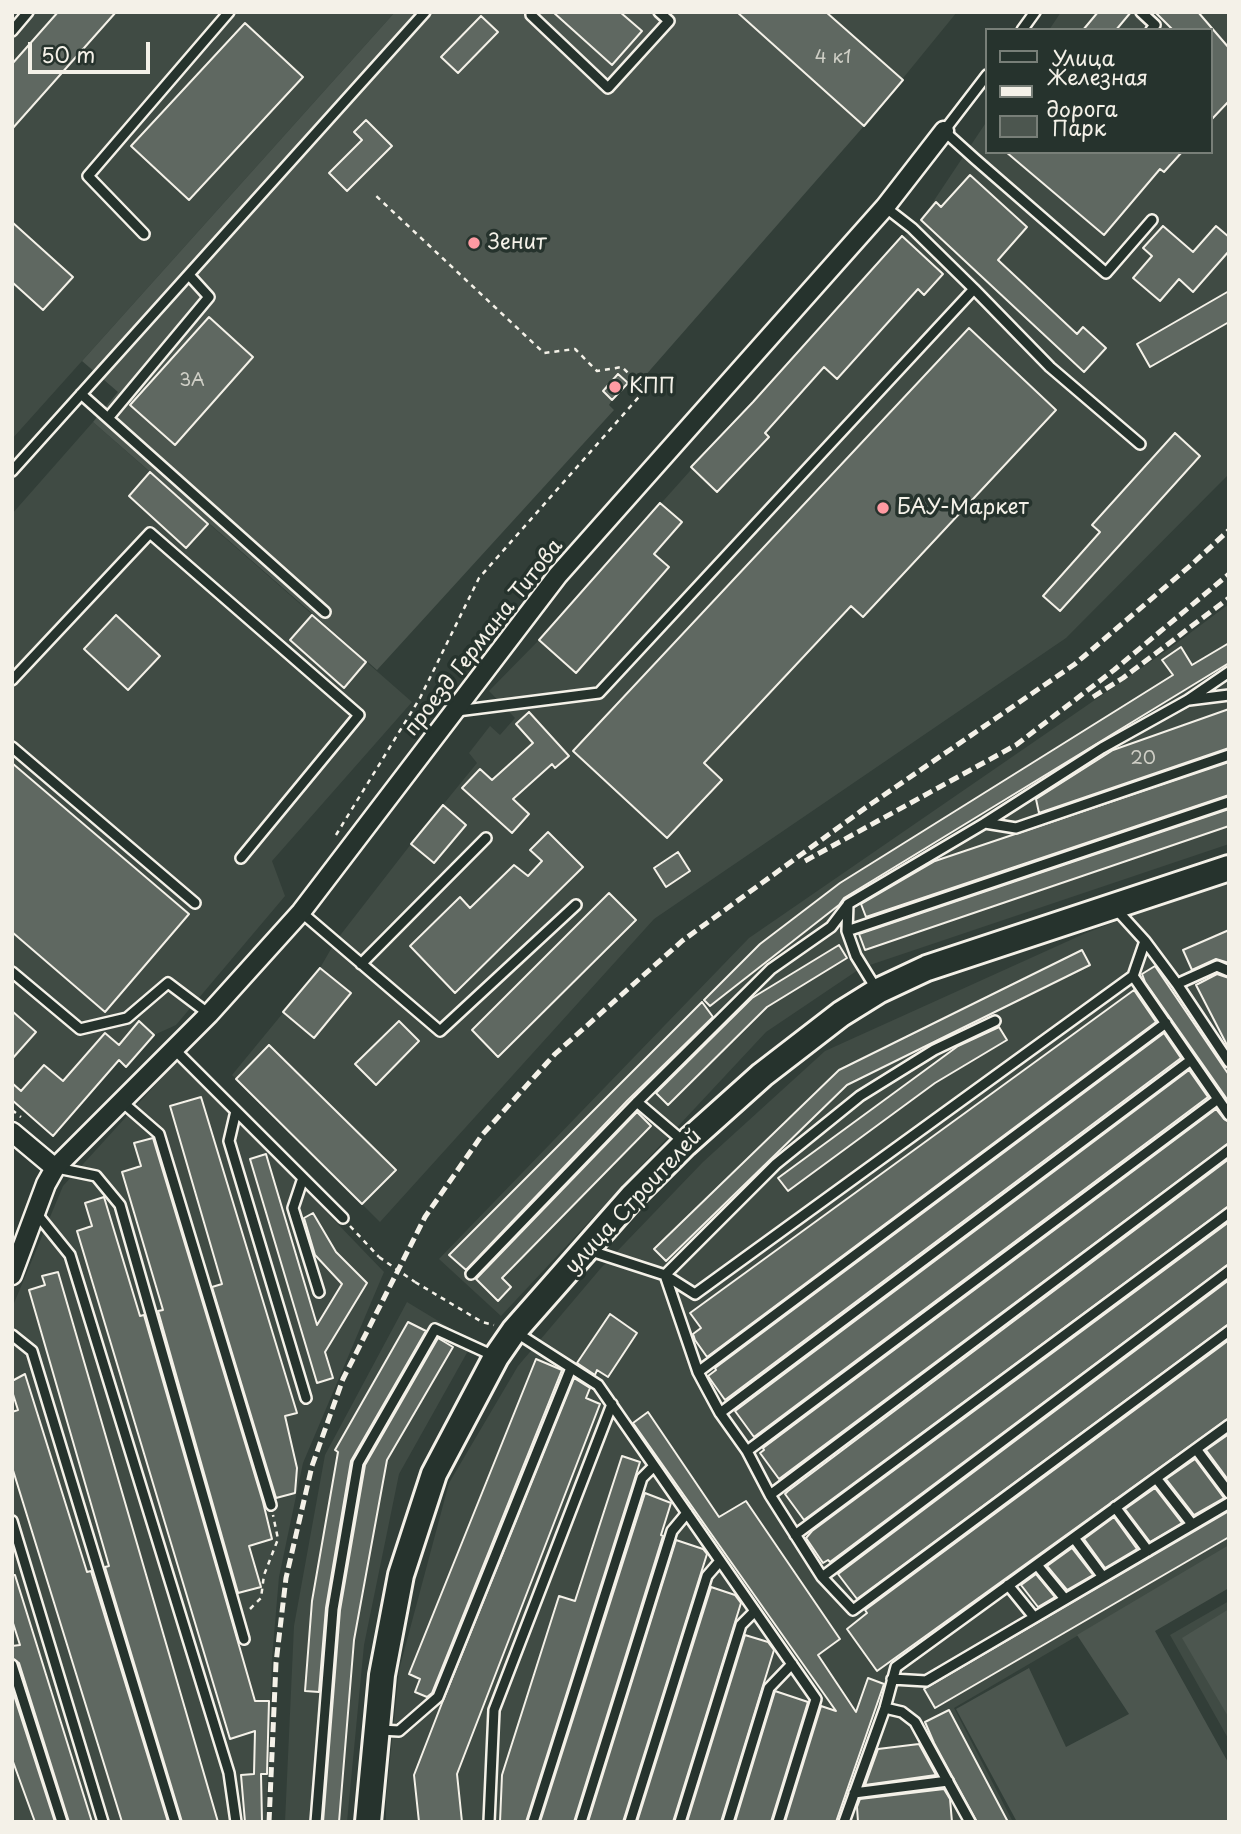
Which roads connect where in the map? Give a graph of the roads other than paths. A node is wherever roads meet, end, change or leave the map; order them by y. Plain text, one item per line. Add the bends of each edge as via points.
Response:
1 (28, 12) edge
2 (229, 12) edge
3 (425, 12) edge
4 (531, 12) edge
5 (659, 12) edge
6 (1035, 12) edge
7 (1141, 12) edge
8 (1023, 28) edge
9 (1153, 28) edge
10 (12, 31) edge
11 (986, 76) edge
12 (944, 131) junction
13 (885, 207) junction
14 (1152, 220) dead end
15 (144, 234) dead end
16 (189, 275) junction
17 (974, 289) junction
18 (81, 394) junction
19 (108, 418) junction
20 (1140, 444) dead end
21 (12, 471) edge
22 (325, 612) dead end
23 (1229, 672) edge
24 (12, 680) edge
25 (1229, 695) edge
26 (1188, 700) junction
27 (457, 711) junction
28 (12, 747) edge
29 (1229, 755) edge
30 (1229, 802) edge
31 (985, 823) junction
32 (486, 838) dead end
33 (241, 858) dead end
34 (1229, 868) edge
35 (195, 903) dead end
36 (848, 904) junction
37 (576, 905) dead end
38 (1114, 906) junction
39 (301, 912) junction
40 (847, 931) junction
41 (1145, 941) junction
42 (361, 964) junction
43 (1229, 971) edge
44 (12, 972) edge
45 (1133, 976) junction
46 (20, 979) junction
47 (1177, 984) junction
48 (12, 989) edge
49 (878, 991) junction
50 (209, 1014) junction
51 (995, 1021) dead end
52 (1166, 1023) junction
53 (173, 1047) junction
54 (1226, 1050) edge
55 (1191, 1060) junction
56 (1229, 1062) edge
57 (1218, 1099) junction
58 (121, 1101) junction
59 (637, 1102) junction
60 (236, 1111) junction
61 (1229, 1115) edge
62 (12, 1132) edge
63 (685, 1144) junction
64 (1229, 1150) edge
65 (55, 1168) junction
66 (303, 1178) junction
67 (36, 1213) junction
68 (1229, 1213) edge
69 (343, 1218) road end
70 (587, 1249) junction
71 (1229, 1271) edge
72 (471, 1274) dead end
73 (12, 1275) edge
74 (665, 1275) junction
75 (319, 1292) dead end
76 (514, 1331) junction
77 (1229, 1331) edge
78 (12, 1335) edge
79 (496, 1357) junction
80 (571, 1368) junction
81 (698, 1372) junction
82 (306, 1398) dead end
83 (612, 1404) junction
84 (720, 1413) junction
85 (1229, 1425) edge
86 (1195, 1449) junction
87 (747, 1451) junction
88 (654, 1466) junction
89 (1156, 1478) junction
90 (1229, 1493) edge
91 (769, 1496) junction
92 (1229, 1503) edge
93 (271, 1505) road end
94 (1115, 1507) junction
95 (687, 1514) junction
96 (12, 1521) edge
97 (1192, 1524) junction
98 (795, 1535) junction
99 (1074, 1538) junction
100 (1147, 1551) junction
101 (720, 1561) junction
102 (1037, 1565) junction
103 (822, 1577) junction
104 (1102, 1577) junction
105 (1008, 1586) junction
106 (1065, 1599) junction
107 (755, 1611) junction
108 (1034, 1617) junction
109 (244, 1639) dead end
110 (792, 1664) junction
111 (12, 1665) edge
112 (892, 1679) junction
113 (885, 1708) junction
114 (377, 1730) junction
115 (948, 1781) junction
116 (854, 1793) junction
117 (62, 1822) edge
118 (103, 1822) edge
119 (175, 1822) edge
120 (236, 1822) edge
121 (316, 1822) edge
122 (368, 1822) edge
123 (489, 1822) edge
124 (533, 1822) edge
125 (581, 1822) edge
126 (630, 1822) edge
127 (680, 1822) edge
128 (728, 1822) edge
129 (778, 1822) edge
130 (844, 1822) edge
131 (970, 1822) edge

1 - 10 lane
2 - 15 lane via 88,176
3 - 16 lane
4 - 5 lane via 608,88 669,21
6 - 8 lane
7 - 9 lane via 1155,25
11 - 12 lane
12 - 13 street, проезд Германа Титова
12 - 14 lane via 1106,273
13 - 17 lane
13 - 27 street, проезд Германа Титова via 558,575
16 - 18 lane
16 - 19 lane via 209,297
17 - 20 lane via 1050,367
17 - 27 lane via 599,692
18 - 19 lane
18 - 21 lane
19 - 22 lane
23 - 26 lane
24 - 33 lane via 150,533 359,715
25 - 26 lane
26 - 31 lane via 1102,748
27 - 39 street, проезд Германа Титова
28 - 35 lane
29 - 31 lane via 1016,828
30 - 40 lane
31 - 36 lane
32 - 42 lane
34 - 38 main road, улица Строителей
36 - 40 lane
36 - 59 lane via 831,928 771,969
37 - 42 lane via 440,1031
38 - 41 lane
38 - 49 main road, улица Строителей via 927,968
39 - 42 lane
39 - 50 street, проезд Германа Титова
40 - 49 lane
41 - 45 lane
41 - 47 lane
43 - 47 lane via 1216,966
44 - 46 lane
45 - 52 lane
45 - 74 lane via 695,1294
46 - 48 lane
46 - 50 lane via 80,1030 127,1018 168,983
47 - 54 lane
49 - 63 main road, улица Строителей via 762,1075
50 - 53 street, проезд Германа Титова
51 - 74 lane via 934,1050 860,1096 776,1164
52 - 55 lane
52 - 81 lane
53 - 58 street, проезд Германа Титова
53 - 60 lane
54 - 56 lane
55 - 57 lane
55 - 84 lane
57 - 61 lane
57 - 87 lane
58 - 65 street, проезд Германа Титова
58 - 93 lane via 159,1133
59 - 63 lane
59 - 72 lane
60 - 66 lane
60 - 82 lane via 229,1141
62 - 65 street
63 - 70 main road, улица Строителей
64 - 91 lane
65 - 67 street
65 - 109 lane via 96,1176 120,1205
66 - 69 lane
66 - 75 lane via 293,1208
67 - 73 street
67 - 120 lane via 70,1255 229,1773
68 - 98 lane
70 - 74 lane
70 - 76 main road, улица Строителей
71 - 103 lane
74 - 81 lane
76 - 79 main road, улица Строителей
76 - 80 lane
77 - 103 lane via 853,1610
78 - 119 lane via 32,1352
79 - 114 main road, улица Строителей via 434,1474 401,1575
79 - 121 lane via 435,1329 358,1463 334,1609
80 - 83 lane via 598,1385
80 - 114 lane via 439,1697 399,1731
81 - 84 lane
83 - 88 lane
83 - 123 lane via 494,1710
84 - 87 lane
85 - 86 lane
86 - 89 lane
86 - 90 lane
87 - 91 lane
88 - 95 lane
88 - 124 lane via 642,1478
89 - 94 lane
89 - 97 lane
91 - 98 lane
92 - 97 lane
94 - 99 lane
94 - 100 lane
95 - 101 lane
95 - 125 lane via 673,1531
96 - 118 lane
97 - 100 lane
98 - 103 lane
99 - 102 lane
99 - 104 lane
100 - 104 lane
101 - 107 lane
101 - 126 lane via 707,1576
102 - 105 lane
102 - 106 lane
104 - 106 lane
105 - 108 lane
105 - 112 lane via 896,1667
106 - 108 lane
107 - 110 lane
107 - 127 lane via 741,1625
108 - 112 lane via 926,1681
110 - 128 lane via 769,1688
110 - 129 lane via 816,1699
111 - 117 lane
112 - 113 lane
113 - 115 lane via 915,1722
113 - 116 lane
114 - 122 main road, улица Строителей
115 - 116 lane
115 - 131 lane
116 - 130 lane

